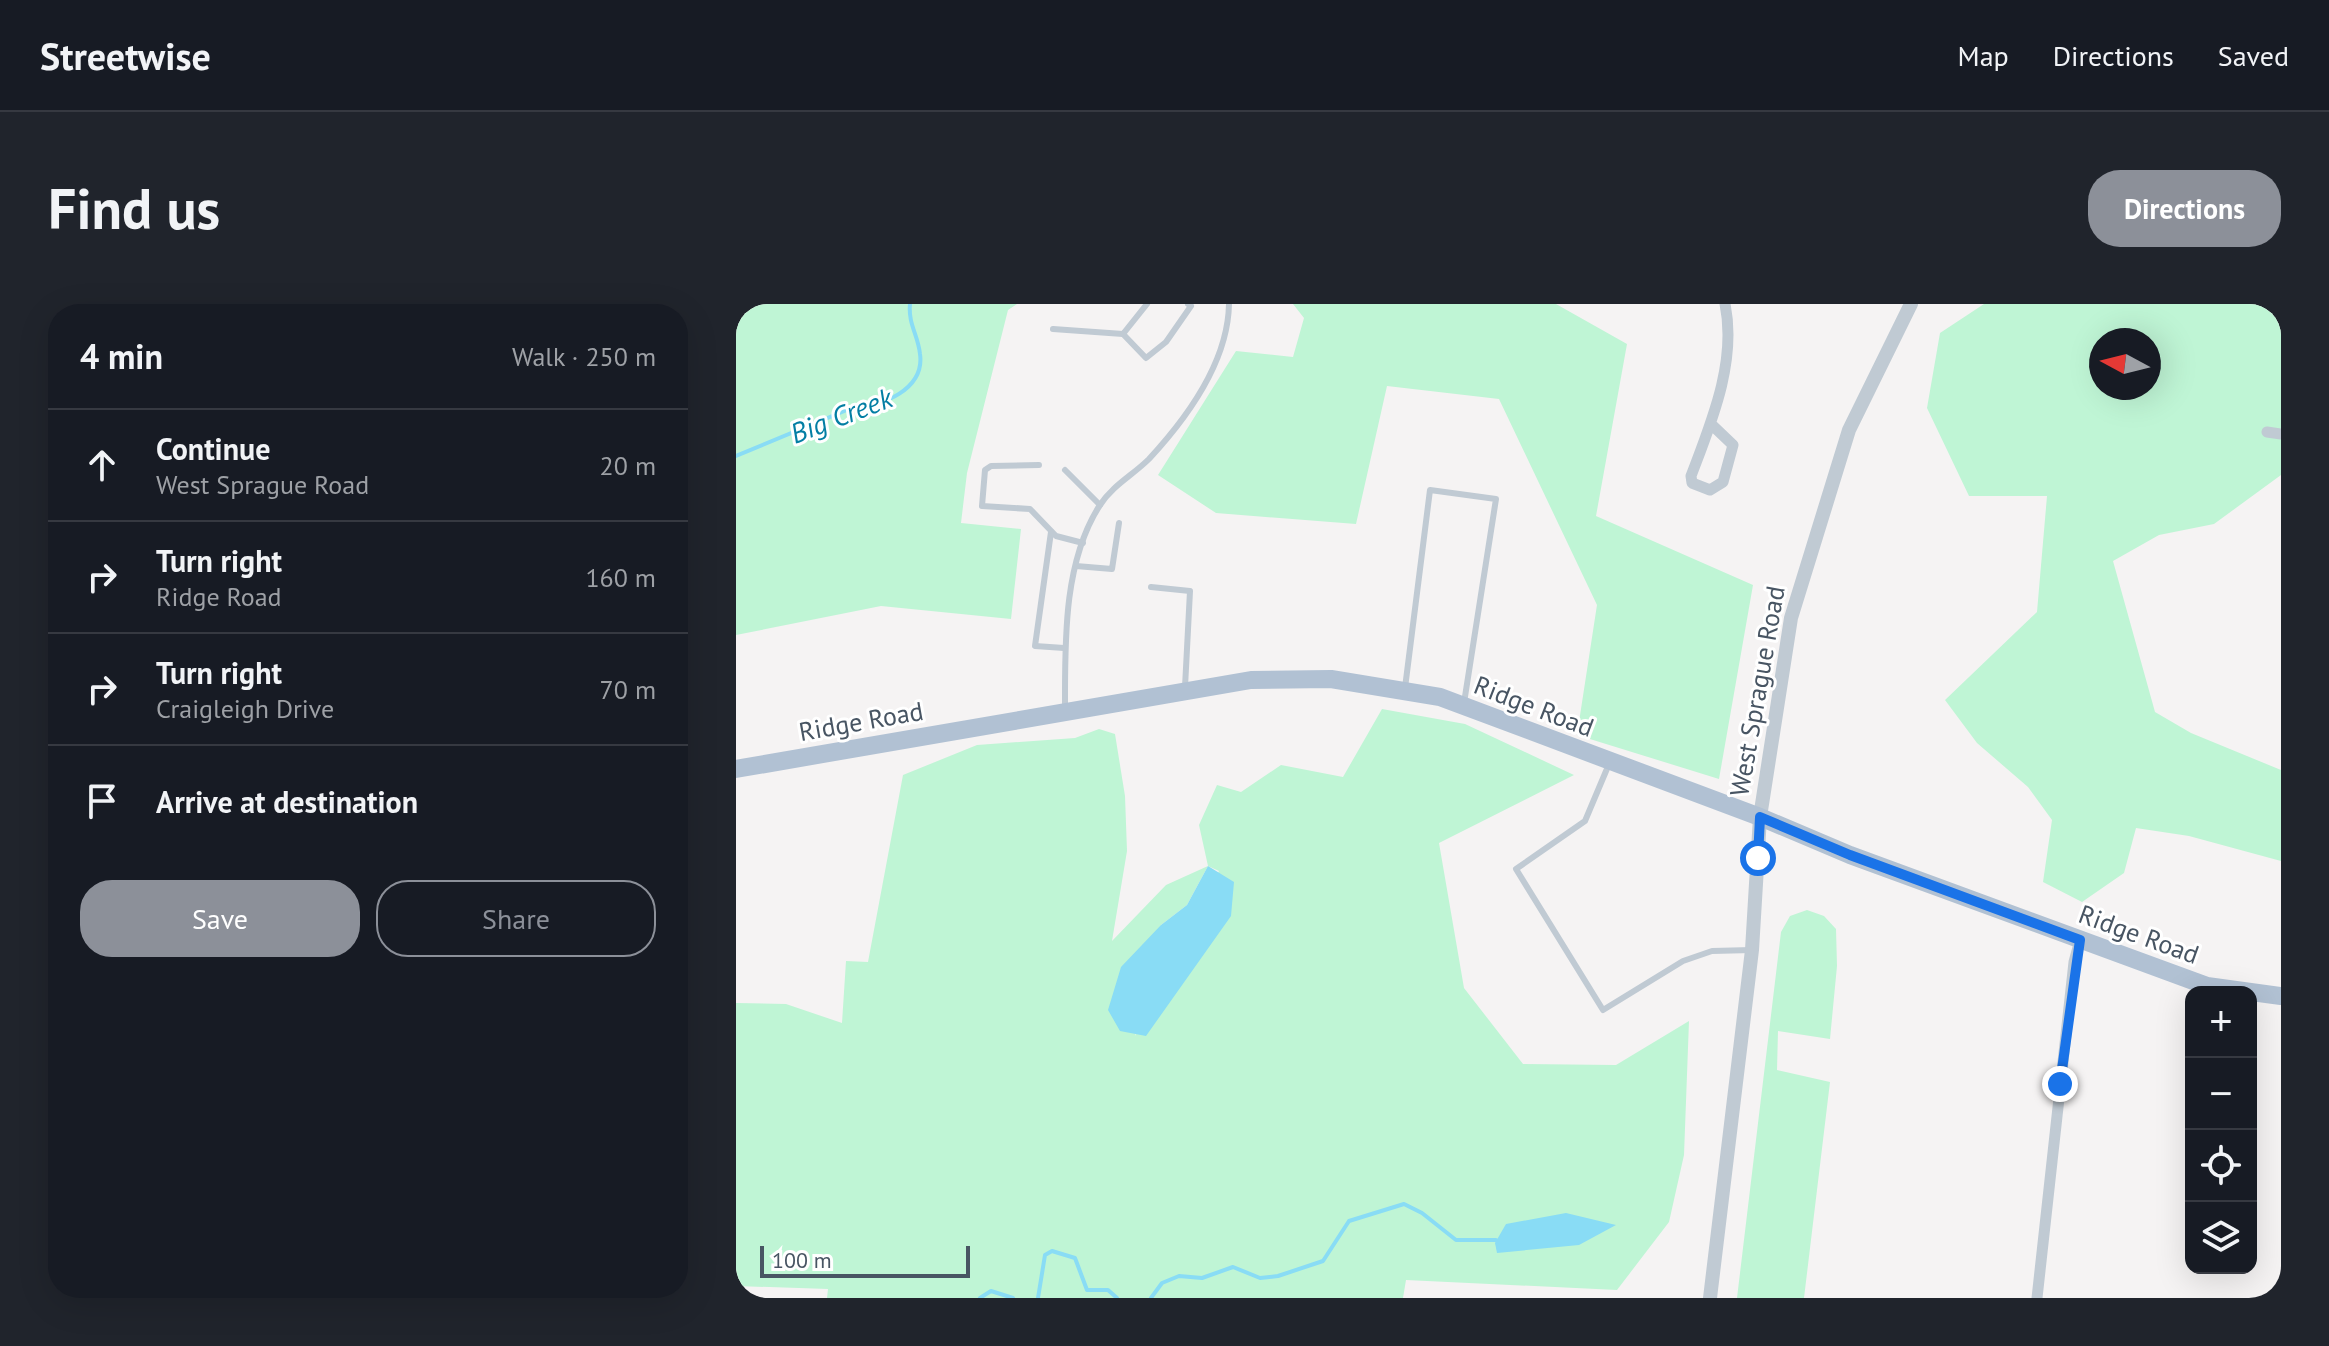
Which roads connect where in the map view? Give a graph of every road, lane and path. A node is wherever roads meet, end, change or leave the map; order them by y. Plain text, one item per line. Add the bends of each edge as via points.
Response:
1 (1147, 304) edge
2 (1188, 304) edge
3 (1229, 304) edge
4 (1725, 304) edge
5 (1911, 304) edge
6 (1053, 329) dead end
7 (1123, 334) junction
8 (1711, 424) junction
9 (2267, 432) dead end
10 (2281, 434) edge
11 (1039, 465) dead end
12 (1065, 470) dead end
13 (1100, 505) junction
14 (1119, 523) dead end
15 (1051, 532) junction
16 (1083, 543) junction
17 (1076, 566) junction
18 (1151, 587) dead end
19 (1064, 648) junction
20 (1186, 691) junction
21 (1405, 691) junction
22 (1464, 707) junction
23 (1065, 712) junction
24 (1609, 763) junction
25 (736, 769) edge
26 (1760, 817) junction
27 (2080, 940) junction
28 (1752, 950) junction
29 (2281, 996) edge
30 (1710, 1298) edge
31 (2037, 1298) edge

1 - 7 lane
2 - 7 lane via 1166,342 1146,358
3 - 13 lane via 1228,331 1194,401 1146,462 1125,475
4 - 8 street via 1725,369
5 - 26 street, West Sprague Road via 1849,430 1800,582
6 - 7 lane
8 - 8 street via 1691,476 1692,483 1710,490 1723,482 1733,445
9 - 10 street
11 - 15 lane via 985,470 982,506 1030,509
12 - 13 lane
13 - 16 lane
14 - 17 lane via 1112,569
15 - 16 lane
15 - 19 lane via 1035,646
16 - 17 lane
17 - 19 lane
18 - 20 lane via 1190,591
19 - 23 lane
20 - 21 main road, Ridge Road via 1251,680 1331,679
20 - 23 main road, Ridge Road
21 - 22 main road, Ridge Road
21 - 22 lane via 1430,490 1496,499
22 - 24 main road, Ridge Road
23 - 25 main road, Ridge Road
24 - 26 main road, Ridge Road
24 - 28 lane via 1585,821 1516,869 1603,1010 1683,961 1712,951
26 - 27 main road, Ridge Road
26 - 28 street, West Sprague Road
27 - 29 main road, Ridge Road via 2207,986
27 - 31 street
28 - 30 street, West Sprague Road

